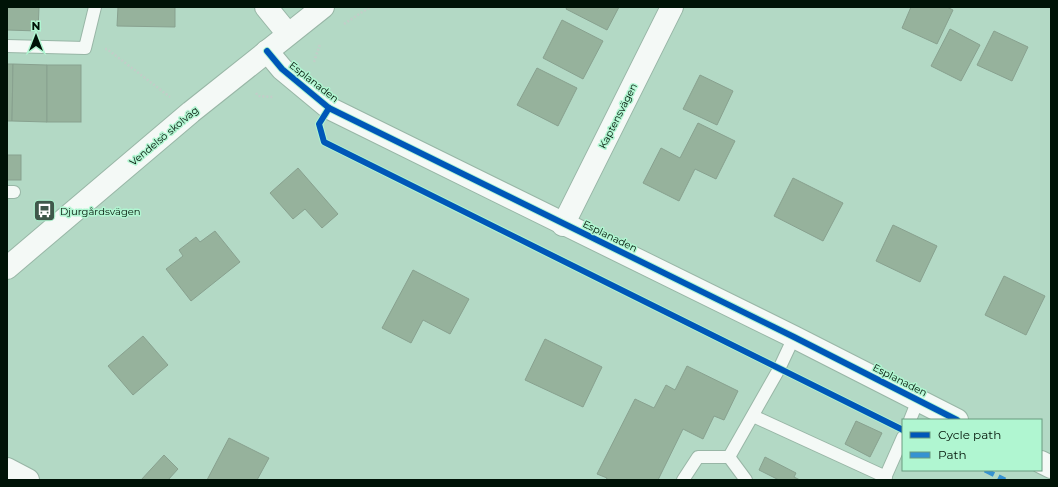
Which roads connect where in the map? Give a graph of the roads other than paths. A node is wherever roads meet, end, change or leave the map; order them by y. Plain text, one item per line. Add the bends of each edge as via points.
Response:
1 (95, 7) edge
2 (266, 7) edge
3 (323, 7) edge
4 (672, 7) edge
5 (288, 34) junction
6 (7, 46) edge
7 (268, 51) junction
8 (563, 224) junction
9 (7, 268) edge
10 (794, 337) junction
11 (914, 410) edge
12 (753, 416) junction
13 (953, 419) edge
14 (902, 439) edge
15 (729, 457) junction
16 (1042, 462) edge
17 (1051, 467) edge
18 (7, 469) edge
19 (885, 478) edge
20 (28, 480) edge
21 (683, 480) edge
22 (746, 480) edge

1 - 6 lane via 85,48
2 - 5 street
3 - 5 street, Vendelsö skolväg
4 - 8 street, Kaptensvägen
5 - 7 street, Vendelsö skolväg
7 - 8 street, Esplanaden via 282,70 329,108
7 - 9 street, Vendelsö skolväg via 191,112
8 - 10 street, Esplanaden
10 - 11 street, Esplanaden
10 - 12 lane
11 - 13 street, Esplanaden
12 - 15 lane
12 - 19 lane
14 - 19 lane
15 - 21 lane via 698,457
15 - 22 lane
16 - 17 street
18 - 20 street

